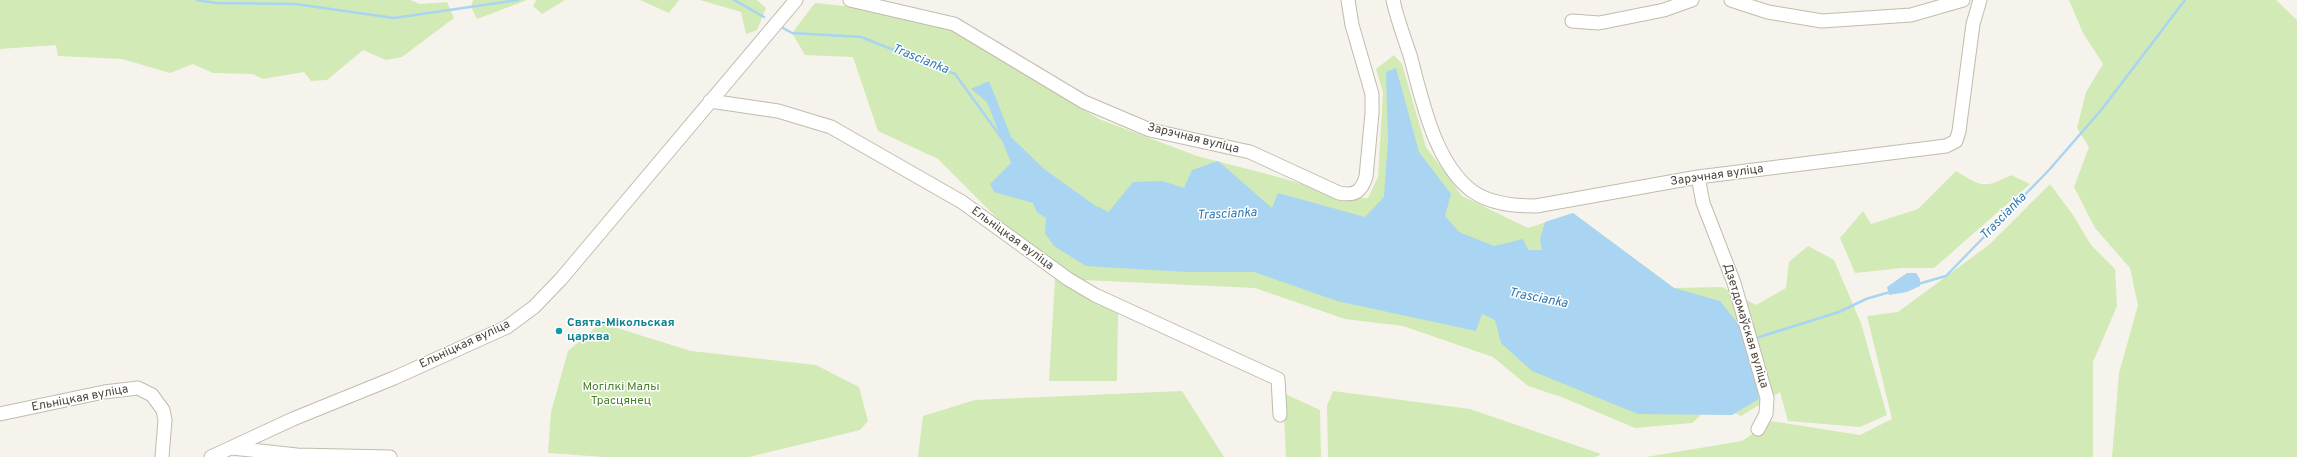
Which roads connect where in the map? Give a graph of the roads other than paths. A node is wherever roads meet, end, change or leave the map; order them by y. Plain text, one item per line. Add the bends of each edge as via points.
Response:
1 (796, 0) edge
2 (850, 0) edge
3 (1348, 0) edge
4 (1393, 0) edge
5 (1692, 0) edge
6 (1731, 0) edge
7 (1963, 0) edge
8 (1980, 0) edge
9 (1572, 21) dead end
10 (710, 101) junction
11 (1698, 178) junction
12 (0, 414) edge
13 (1280, 415) dead end
14 (1758, 429) dead end
15 (232, 448) junction
16 (162, 457) edge
17 (211, 457) edge
18 (390, 457) edge

1 - 10 street, Ельніцкая вуліца
2 - 3 street, Зарэчная вуліца via 954,24 1084,102 1111,114 1150,130 1250,152 1332,190 1350,195 1360,190 1366,177 1372,94 1352,25
4 - 11 street, Зарэчная вуліца via 1424,107 1446,159 1464,183 1483,197 1518,206 1536,206
5 - 9 street via 1664,10 1599,23
6 - 7 street via 1768,12 1822,21 1911,15
8 - 11 street, Зарэчная вуліца via 1973,24 1962,120 1956,141 1930,150
10 - 13 street, Ельніцкая вуліца via 778,111 831,128 962,202 1088,291 1278,379
10 - 15 street, Ельніцкая вуліца via 562,279 528,312 507,327
11 - 14 street, Дзетдомаўская вуліца via 1703,203 1737,290 1767,398 1766,414
12 - 16 street, Ельніцкая вуліца via 138,388 152,395 163,410 165,420
15 - 17 street, Ельніцкая вуліца
15 - 18 street via 297,455

